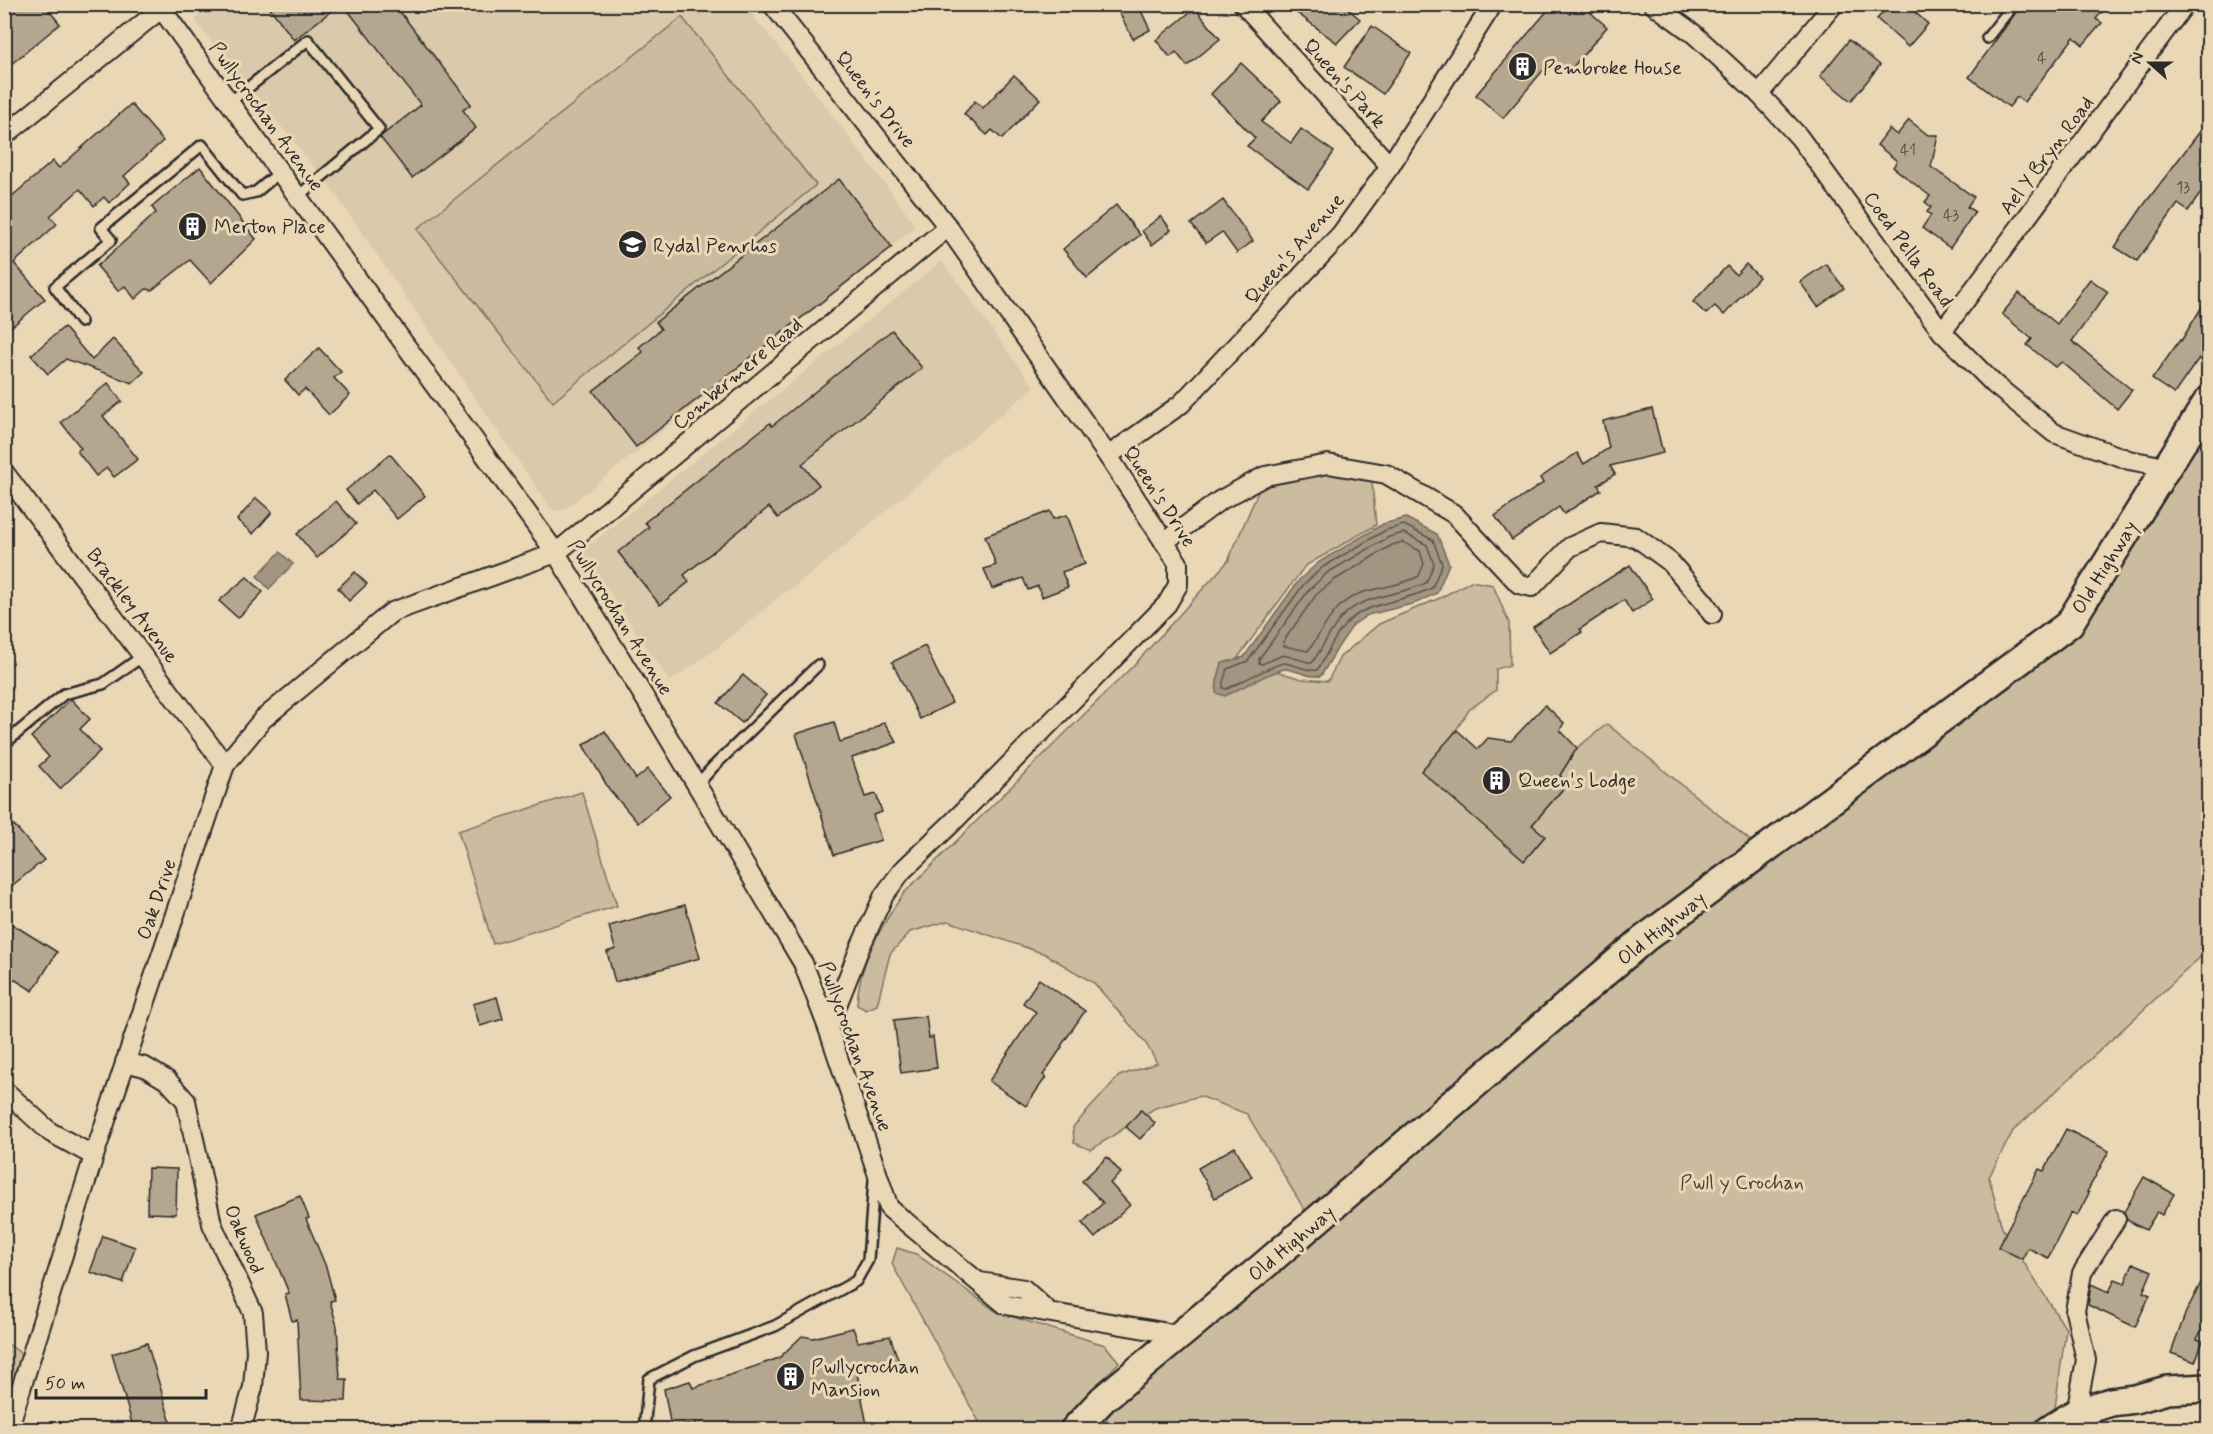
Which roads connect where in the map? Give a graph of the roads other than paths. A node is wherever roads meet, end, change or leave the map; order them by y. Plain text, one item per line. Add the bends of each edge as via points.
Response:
1 (772, 4) edge
2 (1243, 4) edge
3 (1493, 4) edge
4 (1653, 4) edge
5 (1834, 4) edge
6 (2014, 4) edge
7 (2185, 4) edge
8 (162, 6) edge
9 (1987, 38) dead end
10 (1759, 94) junction
11 (230, 102) junction
12 (4, 136) edge
13 (1390, 166) junction
14 (280, 172) junction
15 (297, 196) junction
16 (948, 227) junction
17 (81, 322) dead end
18 (1942, 332) junction
19 (2208, 401) edge
20 (1108, 456) junction
21 (2166, 467) junction
22 (4, 472) edge
23 (1164, 542) junction
24 (556, 553) junction
25 (1712, 614) dead end
26 (143, 656) junction
27 (818, 665) dead end
28 (4, 744) edge
29 (225, 765) junction
30 (697, 785) junction
31 (828, 1028) junction
32 (125, 1062) junction
33 (4, 1090) edge
34 (94, 1156) junction
35 (875, 1166) junction
36 (2116, 1219) dead end
37 (1180, 1335) junction
38 (2208, 1388) edge
39 (2076, 1413) junction
40 (8, 1430) edge
41 (241, 1430) edge
42 (644, 1430) edge
43 (1074, 1430) edge
44 (2049, 1430) edge

1 - 16 street, Queen's Drive
2 - 13 street, Queen's Park
3 - 13 street, Queen's Avenue
4 - 10 street, Coed Pella Road via 1694,34
5 - 10 street
6 - 9 lane
7 - 18 street, Ael Y Bryn Road
8 - 11 street, Pwllycrochan Avenue
8 - 12 street
10 - 18 street, Coed Pella Road via 1799,137
11 - 14 street, Pwllycrochan Avenue
11 - 15 lane via 308,40 379,129
13 - 20 street, Queen's Avenue via 1341,234 1181,404
14 - 15 street, Pwllycrochan Avenue
14 - 17 lane via 256,192 242,195 202,145 101,228 111,240 55,287
15 - 24 street, Pwllycrochan Avenue
16 - 20 street, Queen's Drive
16 - 24 street, Combermere Road
18 - 21 street, Coed Pella Road via 1994,384 2054,433 2128,460
19 - 21 street, Old Highway
20 - 23 street, Queen's Drive
21 - 37 street, Old Highway via 2069,624 1644,939
22 - 26 street, Brackley Avenue
23 - 25 street via 1219,501 1265,476 1328,464 1386,474 1454,514 1519,584 1532,587 1570,547 1601,533 1636,537 1670,562
23 - 31 street, Queen's Drive via 1178,562 1178,585 1167,604 902,870 884,896
24 - 29 street, Oak Drive via 392,612 263,719
24 - 30 street, Pwllycrochan Avenue
26 - 28 lane via 103,684 64,694
26 - 29 street, Brackley Avenue
27 - 30 lane
29 - 32 street, Oak Drive
30 - 31 street, Pwllycrochan Avenue via 803,963
31 - 35 street, Pwllycrochan Avenue
32 - 34 street, Oak Drive
32 - 41 street, Oakwood via 145,1067 168,1081 186,1101 212,1224 253,1313 253,1387
33 - 34 street via 50,1132
34 - 40 street, Oak Drive
35 - 37 street, Pwllycrochan Avenue via 889,1208 978,1282 1024,1289 1049,1312
35 - 42 lane via 868,1260 856,1281 775,1326 694,1356 650,1379
36 - 39 street via 2082,1273 2075,1311 2086,1360
37 - 43 street, Old Highway via 1103,1399
38 - 39 street via 2167,1390
39 - 44 street

